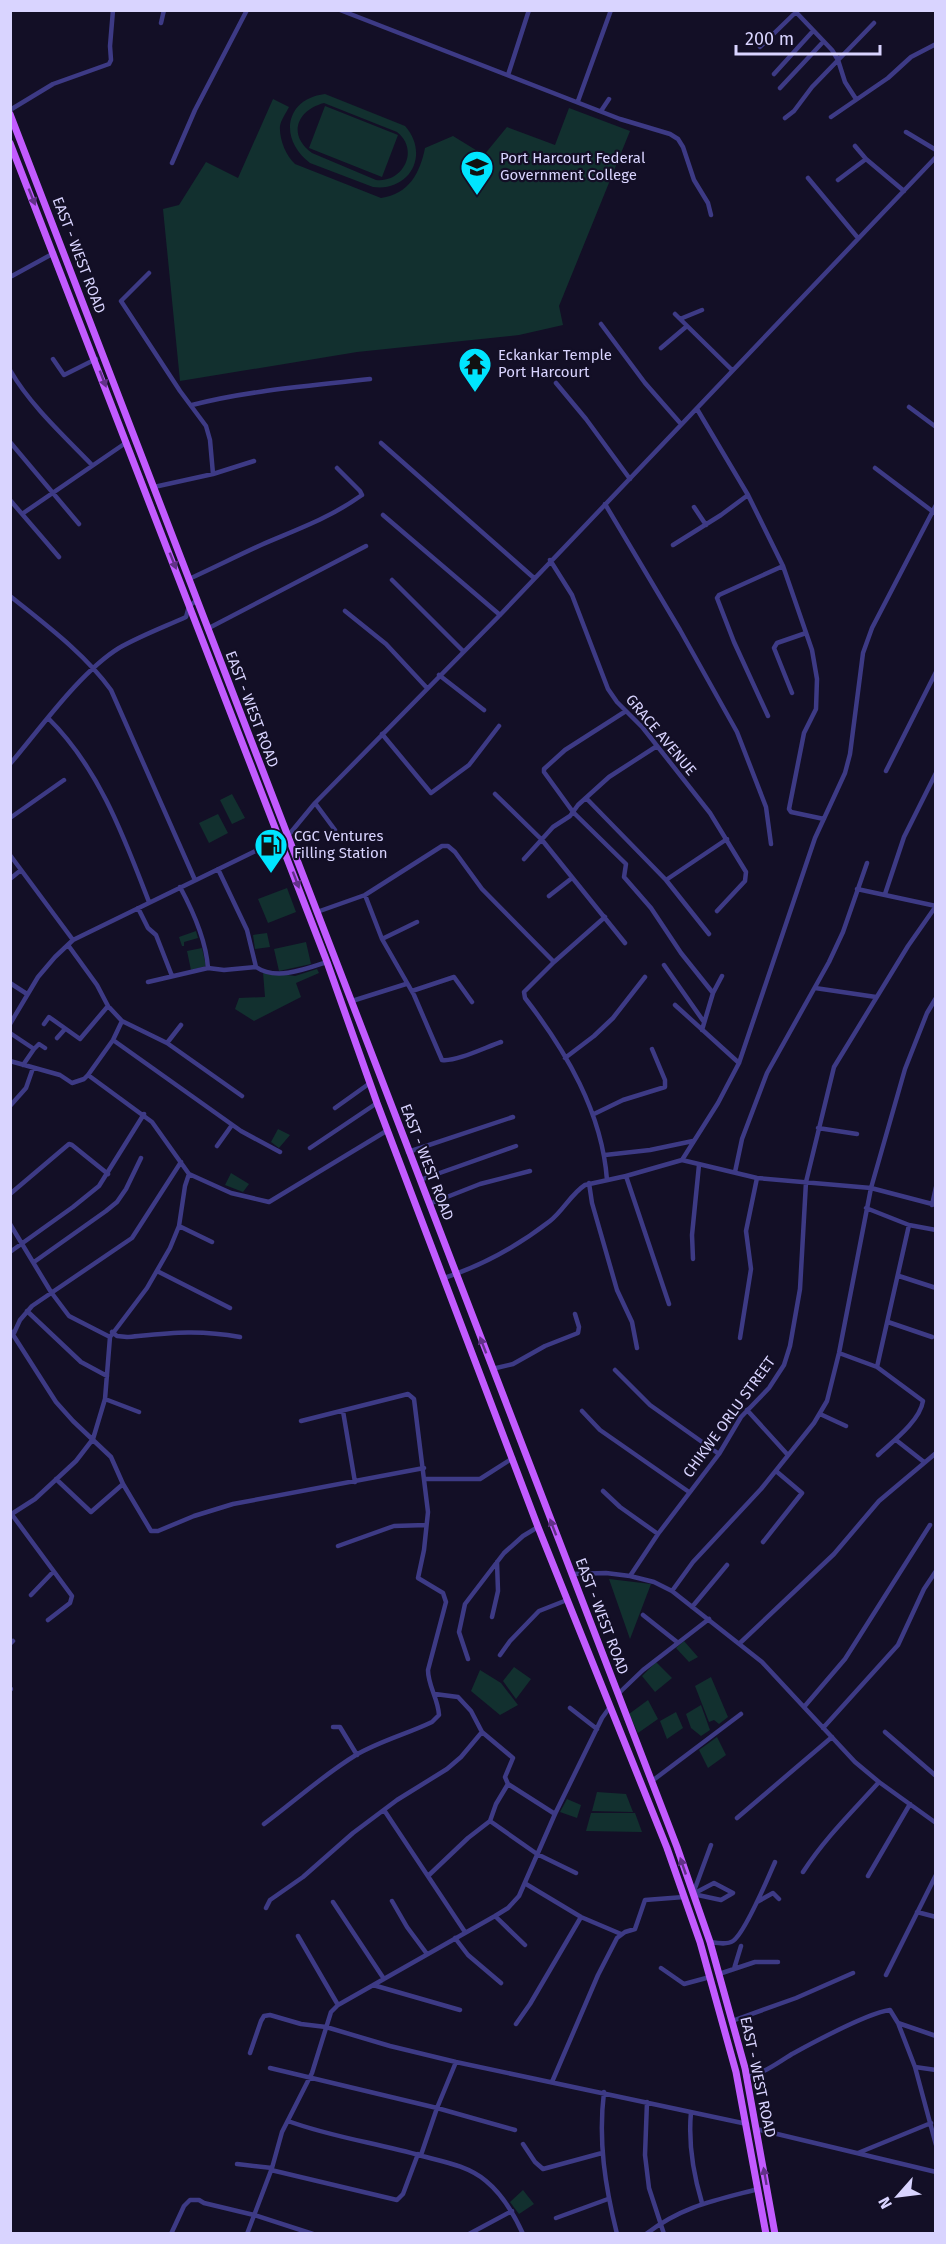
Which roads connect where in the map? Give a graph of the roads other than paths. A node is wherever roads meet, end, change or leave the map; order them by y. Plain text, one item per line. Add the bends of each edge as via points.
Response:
1 (113, 10) edge
2 (164, 10) edge
3 (247, 10) edge
4 (340, 10) edge
5 (529, 10) edge
6 (610, 10) edge
7 (796, 11) edge
8 (161, 23) dead end
9 (874, 24) dead end
10 (813, 31) junction
11 (823, 42) junction
12 (936, 44) edge
13 (760, 47) dead end
14 (838, 60) junction
15 (774, 74) dead end
16 (508, 75) junction
17 (780, 88) dead end
18 (609, 99) dead end
19 (856, 99) junction
20 (578, 101) junction
21 (601, 111) junction
22 (10, 112) edge
23 (831, 117) dead end
24 (785, 118) dead end
25 (906, 132) dead end
26 (10, 143) edge
27 (855, 146) dead end
28 (936, 150) edge
29 (936, 157) edge
30 (866, 159) junction
31 (172, 163) dead end
32 (808, 178) dead end
33 (838, 180) dead end
34 (904, 190) junction
35 (711, 215) dead end
36 (858, 238) junction
37 (54, 253) junction
38 (149, 273) dead end
39 (12, 276) dead end
40 (702, 310) dead end
41 (675, 314) dead end
42 (680, 319) junction
43 (601, 324) dead end
44 (687, 326) junction
45 (662, 348) dead end
46 (53, 359) dead end
47 (96, 359) junction
48 (10, 370) edge
49 (732, 370) junction
50 (370, 380) dead end
51 (556, 382) dead end
52 (192, 405) junction
53 (909, 407) dead end
54 (697, 409) junction
55 (681, 423) junction
56 (936, 427) edge
57 (10, 442) edge
58 (127, 442) junction
59 (381, 444) dead end
60 (254, 461) dead end
61 (92, 465) junction
62 (337, 468) dead end
63 (875, 468) dead end
64 (213, 474) junction
65 (630, 479) junction
66 (154, 487) junction
67 (52, 492) junction
68 (748, 495) junction
69 (10, 500) edge
70 (605, 504) junction
71 (936, 505) edge
72 (694, 507) dead end
73 (934, 512) edge
74 (22, 514) junction
75 (383, 515) dead end
76 (79, 524) dead end
77 (706, 525) junction
78 (674, 545) dead end
79 (366, 546) dead end
80 (59, 557) dead end
81 (550, 560) junction
82 (783, 566) junction
83 (534, 578) junction
84 (189, 579) junction
85 (392, 580) dead end
86 (10, 596) edge
87 (196, 601) junction
88 (189, 606) junction
89 (345, 611) dead end
90 (500, 615) junction
91 (207, 629) junction
92 (806, 633) junction
93 (464, 651) junction
94 (94, 669) junction
95 (936, 672) edge
96 (440, 675) junction
97 (427, 688) junction
98 (792, 693) dead end
99 (484, 710) dead end
100 (626, 711) junction
101 (768, 716) dead end
102 (48, 718) junction
103 (499, 726) dead end
104 (382, 734) junction
105 (657, 746) junction
106 (10, 764) edge
107 (886, 771) dead end
108 (936, 773) edge
109 (64, 780) dead end
110 (495, 794) dead end
111 (586, 798) junction
112 (315, 803) junction
113 (573, 812) junction
114 (10, 818) edge
115 (824, 819) junction
116 (335, 830) dead end
117 (284, 838) junction
118 (727, 839) junction
119 (542, 840) junction
120 (771, 844) dead end
121 (10, 855) edge
122 (524, 859) dead end
123 (867, 863) dead end
124 (218, 869) junction
125 (21, 870) junction
126 (572, 878) junction
127 (10, 879) edge
128 (195, 880) junction
129 (666, 880) junction
130 (180, 887) junction
131 (857, 889) junction
132 (885, 894) junction
133 (365, 895) junction
134 (549, 896) dead end
135 (149, 902) junction
136 (936, 906) edge
137 (138, 908) junction
138 (317, 912) junction
139 (717, 912) dead end
140 (605, 916) junction
141 (417, 922) dead end
142 (710, 934) dead end
143 (382, 939) junction
144 (73, 940) junction
145 (625, 943) dead end
146 (68, 945) junction
147 (327, 962) junction
148 (554, 962) junction
149 (664, 965) dead end
150 (256, 967) junction
151 (207, 968) junction
152 (172, 976) junction
153 (722, 976) dead end
154 (645, 977) dead end
155 (148, 982) dead end
156 (10, 983) edge
157 (406, 984) junction
158 (815, 988) junction
159 (412, 991) junction
160 (713, 993) junction
161 (27, 994) junction
162 (876, 997) junction
163 (936, 998) edge
164 (352, 1001) junction
165 (472, 1002) dead end
166 (675, 1005) dead end
167 (108, 1006) junction
168 (122, 1022) junction
169 (704, 1022) junction
170 (44, 1023) dead end
171 (10, 1024) edge
172 (181, 1025) dead end
173 (65, 1029) junction
174 (702, 1030) junction
175 (10, 1033) edge
176 (57, 1038) dead end
177 (113, 1040) junction
178 (501, 1042) dead end
179 (167, 1043) junction
180 (45, 1048) dead end
181 (34, 1049) junction
182 (652, 1049) dead end
183 (565, 1058) junction
184 (10, 1061) edge
185 (739, 1063) junction
186 (23, 1065) junction
187 (33, 1068) junction
188 (88, 1075) junction
189 (370, 1083) junction
190 (242, 1096) dead end
191 (377, 1103) junction
192 (10, 1106) edge
193 (335, 1108) dead end
194 (144, 1114) junction
195 (594, 1114) junction
196 (513, 1117) dead end
197 (232, 1125) junction
198 (818, 1128) junction
199 (388, 1130) junction
200 (857, 1134) dead end
201 (693, 1141) junction
202 (217, 1146) dead end
203 (516, 1146) dead end
204 (310, 1148) dead end
205 (280, 1152) dead end
206 (408, 1152) junction
207 (605, 1155) junction
208 (141, 1158) dead end
209 (682, 1160) junction
210 (181, 1162) junction
211 (699, 1165) junction
212 (530, 1171) dead end
213 (735, 1172) junction
214 (108, 1174) junction
215 (189, 1174) junction
216 (626, 1176) junction
217 (757, 1178) junction
218 (420, 1180) junction
219 (607, 1180) junction
220 (806, 1182) junction
221 (589, 1184) junction
222 (936, 1187) edge
223 (871, 1188) junction
224 (10, 1194) edge
225 (429, 1204) junction
226 (934, 1205) edge
227 (866, 1208) junction
228 (10, 1224) edge
229 (909, 1225) junction
230 (179, 1226) junction
231 (936, 1230) edge
232 (212, 1242) dead end
233 (22, 1243) junction
234 (10, 1252) edge
235 (693, 1259) dead end
236 (34, 1262) junction
237 (157, 1271) junction
238 (456, 1274) junction
239 (899, 1276) junction
240 (444, 1278) junction
241 (936, 1288) edge
242 (51, 1292) junction
243 (669, 1304) dead end
244 (230, 1308) dead end
245 (27, 1311) junction
246 (575, 1314) dead end
247 (888, 1322) junction
248 (12, 1331) edge
249 (111, 1334) junction
250 (932, 1336) dead end
251 (240, 1337) dead end
252 (740, 1338) dead end
253 (637, 1348) dead end
254 (840, 1353) junction
255 (877, 1367) junction
256 (492, 1369) junction
257 (615, 1370) dead end
258 (106, 1376) junction
259 (105, 1400) junction
260 (747, 1410) junction
261 (343, 1411) junction
262 (582, 1411) dead end
263 (139, 1412) dead end
264 (820, 1414) junction
265 (301, 1422) dead end
266 (846, 1426) dead end
267 (93, 1439) junction
268 (896, 1440) junction
269 (936, 1453) edge
270 (719, 1454) junction
271 (787, 1454) junction
272 (878, 1455) dead end
273 (513, 1458) junction
274 (924, 1462) junction
275 (424, 1468) junction
276 (776, 1470) junction
277 (56, 1479) junction
278 (425, 1479) junction
279 (355, 1482) junction
280 (123, 1484) junction
281 (603, 1491) dead end
282 (689, 1492) junction
283 (11, 1514) edge
284 (426, 1525) junction
285 (930, 1525) dead end
286 (538, 1527) junction
287 (658, 1534) junction
288 (763, 1542) dead end
289 (339, 1546) dead end
290 (497, 1562) junction
291 (727, 1565) dead end
292 (936, 1570) edge
293 (53, 1572) junction
294 (571, 1574) junction
295 (630, 1576) junction
296 (672, 1591) junction
297 (31, 1594) dead end
298 (567, 1600) junction
299 (692, 1607) junction
300 (643, 1615) dead end
301 (492, 1617) dead end
302 (709, 1619) junction
303 (48, 1620) dead end
304 (677, 1642) junction
305 (740, 1643) junction
306 (500, 1655) dead end
307 (468, 1659) dead end
308 (435, 1694) junction
309 (618, 1694) junction
310 (610, 1707) junction
311 (804, 1707) junction
312 (570, 1708) dead end
313 (741, 1714) dead end
314 (333, 1727) dead end
315 (823, 1728) junction
316 (597, 1729) junction
317 (482, 1732) junction
318 (885, 1732) dead end
319 (832, 1737) junction
320 (357, 1755) junction
321 (936, 1776) edge
322 (652, 1780) junction
323 (879, 1782) junction
324 (508, 1784) junction
325 (910, 1804) junction
326 (384, 1810) junction
327 (555, 1814) junction
328 (936, 1814) edge
329 (736, 1818) dead end
330 (490, 1821) junction
331 (934, 1821) edge
332 (264, 1824) dead end
333 (711, 1845) dead end
334 (537, 1854) junction
335 (775, 1862) dead end
336 (803, 1872) dead end
337 (576, 1873) dead end
338 (936, 1875) edge
339 (428, 1876) junction
340 (867, 1876) dead end
341 (526, 1884) junction
342 (693, 1894) junction
343 (684, 1897) junction
344 (779, 1899) dead end
345 (392, 1901) dead end
346 (333, 1902) dead end
347 (757, 1902) junction
348 (266, 1908) dead end
349 (917, 1912) junction
350 (495, 1916) junction
351 (581, 1917) junction
352 (936, 1917) edge
353 (465, 1932) junction
354 (621, 1934) junction
355 (298, 1936) dead end
356 (455, 1938) junction
357 (710, 1942) junction
358 (525, 1945) dead end
359 (741, 1946) dead end
360 (427, 1954) junction
361 (778, 1962) dead end
362 (661, 1968) dead end
363 (734, 1970) junction
364 (853, 1973) dead end
365 (719, 1974) junction
366 (886, 1975) dead end
367 (710, 1977) junction
368 (384, 1978) junction
369 (501, 1983) dead end
370 (373, 1984) junction
371 (338, 2005) junction
372 (460, 2010) dead end
373 (732, 2021) junction
374 (898, 2023) junction
375 (516, 2024) dead end
376 (326, 2027) junction
377 (936, 2036) edge
378 (250, 2053) dead end
379 (456, 2062) junction
380 (915, 2067) junction
381 (270, 2068) dead end
382 (936, 2070) edge
383 (746, 2077) junction
384 (309, 2078) junction
385 (552, 2082) junction
386 (604, 2092) junction
387 (647, 2102) junction
388 (437, 2108) junction
389 (691, 2112) junction
390 (288, 2121) junction
391 (931, 2123) junction
392 (747, 2124) junction
393 (756, 2129) junction
394 (515, 2130) dead end
395 (523, 2144) dead end
396 (936, 2145) edge
397 (602, 2153) junction
398 (857, 2154) junction
399 (420, 2155) junction
400 (237, 2164) dead end
401 (272, 2169) junction
402 (936, 2172) edge
403 (758, 2189) junction
404 (608, 2199) junction
405 (702, 2203) junction
406 (512, 2211) junction
407 (254, 2215) junction
408 (555, 2218) dead end
409 (660, 2223) junction
410 (171, 2234) edge
411 (247, 2234) edge
412 (313, 2234) edge
413 (469, 2234) edge
414 (523, 2234) edge
415 (617, 2234) edge
416 (646, 2234) edge
417 (664, 2234) edge
418 (766, 2234) edge
419 (775, 2234) edge

1 - 22 street via 109,64 53,84
2 - 8 street
3 - 31 street
4 - 16 street
5 - 16 street
6 - 20 street
7 - 10 street
7 - 13 street
9 - 14 street
10 - 11 street
10 - 15 street
11 - 14 street
11 - 17 street
12 - 19 street via 911,57
14 - 19 street
14 - 24 street
16 - 20 street
18 - 21 street
19 - 23 street
20 - 21 street
21 - 35 street via 678,139
22 - 66 main road, EAST - WEST ROAD
25 - 28 street
26 -> 37 main road, EAST - WEST ROAD
27 - 30 street
29 - 34 street
30 - 33 street
30 - 34 street
32 - 36 street
34 - 36 street
36 - 49 street
37 - 39 street
37 - 47 main road, EAST - WEST ROAD
38 - 52 street via 121,301
40 - 42 street
41 - 42 street
42 - 44 street
43 - 55 street
44 - 45 street
44 - 49 street
46 - 47 street via 64,375
47 -> 58 main road, EAST - WEST ROAD
48 - 61 street
49 - 54 street
50 - 52 street via 297,387
51 - 65 street
52 - 64 street via 206,426
53 - 56 street
54 - 55 street
54 - 68 street
55 - 65 street
57 - 67 street
58 - 61 street
58 -> 88 main road, EAST - WEST ROAD
59 - 83 street
60 - 64 street
61 - 67 street
62 - 84 street via 362,495 300,531
63 - 73 street
64 - 66 street
65 - 70 street
66 - 84 main road, EAST - WEST ROAD
67 - 74 street
67 - 76 street
68 - 77 street
68 - 82 street
69 - 74 street
70 - 81 street
70 - 120 street via 737,732 766,807
71 - 73 street
72 - 77 street
73 - 115 street via 863,652 850,754
74 - 80 street
75 - 90 street
77 - 78 street
79 - 91 street
81 - 83 street
81 - 100 street, GRACE AVENUE via 572,595 608,688
82 - 92 street
82 - 101 street via 717,598
83 - 90 street
84 - 87 main road, EAST - WEST ROAD
85 - 93 street
86 - 94 street
87 - 88 street
87 - 91 main road, EAST - WEST ROAD
88 - 94 street via 186,617 117,649
88 - 117 main road, EAST - WEST ROAD
89 - 97 street via 386,644
90 - 93 street
91 - 117 main road, EAST - WEST ROAD
92 - 98 street via 777,643 774,648
92 - 115 street via 817,679 817,699 804,733 789,809
93 - 96 street
94 - 102 street
94 - 128 street via 111,690
95 - 107 street
96 - 97 street
96 - 99 street
97 - 104 street
100 - 105 street, GRACE AVENUE
100 - 113 street via 565,750 544,769 545,776
102 - 106 street
102 - 135 street via 92,771
103 - 104 street via 469,765 431,793
104 - 112 street
105 - 111 street via 609,777
105 - 118 street, GRACE AVENUE
108 - 132 street via 904,837
109 - 114 street
110 - 119 street
111 - 113 street
111 - 129 street
112 - 116 street
112 - 117 street
113 - 119 street
113 - 160 street via 626,864 624,877
115 - 185 street
117 - 124 street
117 - 138 main road, EAST - WEST ROAD
117 -> 147 main road, EAST - WEST ROAD
118 - 129 street
118 - 139 street, GRACE AVENUE via 746,875
119 - 122 street
119 - 126 street
121 - 125 street
123 - 131 street
124 - 128 street
124 - 150 street via 247,930
125 - 127 street
125 - 144 street
126 - 134 street
126 - 140 street
128 - 130 street
129 - 142 street
130 - 135 street
130 - 151 street via 197,923
131 - 132 street
131 - 158 street via 843,932
132 - 136 street
133 - 138 street
133 - 143 street
133 - 148 street via 442,846 448,846 482,889
135 - 137 street
136 - 162 street, CHIKWE ORLU STREET
137 - 144 street
137 - 152 street via 156,935
138 - 164 main road, EAST - WEST ROAD
140 - 145 street
140 - 148 street
141 - 143 street
143 - 157 street
144 - 146 street
146 - 161 street
146 - 167 street
147 - 150 street via 283,972 263,972
147 - 189 main road, EAST - WEST ROAD
148 - 183 street via 524,995
149 - 169 street
150 - 151 street
151 - 152 street
152 - 155 street
153 - 160 street
154 - 183 street via 613,1018
156 - 161 street
157 - 159 street
157 - 164 street
158 - 162 street
158 - 213 street via 767,1073 742,1139
159 - 165 street via 454,977
159 - 178 street via 442,1060
160 - 169 street
161 - 171 street
162 - 198 street, CHIKWE ORLU STREET via 834,1067
163 - 223 street via 905,1069
164 - 206 main road, EAST - WEST ROAD
166 - 174 street
167 - 168 street
167 - 173 street via 80,1039
168 - 177 street
168 - 179 street
169 - 174 street
170 - 173 street via 49,1017
172 - 179 street
173 - 176 street
174 - 185 street
175 - 181 street
177 - 188 street
177 - 197 street
179 - 190 street
180 - 181 street via 39,1044
181 - 186 street
182 - 195 street via 665,1087
183 - 195 street
184 - 186 street
185 - 201 street
186 - 187 street
187 - 188 street via 60,1075 72,1083
187 - 192 street via 26,1088
188 - 194 street
189 - 191 main road, EAST - WEST ROAD
189 - 193 street
191 - 199 main road, EAST - WEST ROAD
191 - 204 street
194 - 210 street
194 - 214 street
195 - 207 street
196 - 206 street
197 - 202 street
197 - 205 street
198 - 200 street
198 - 220 street, CHIKWE ORLU STREET
199 - 215 street via 269,1202 231,1193
199 - 240 main road, EAST - WEST ROAD
201 - 207 street
201 - 209 street
203 - 218 street
206 - 218 main road, EAST - WEST ROAD
207 - 219 street
208 - 236 street via 117,1202
209 - 211 street
209 - 216 street
210 - 215 street
210 - 242 street via 132,1238
211 - 213 street
211 - 235 street
212 - 225 street via 480,1184
213 - 217 street
214 - 224 street via 69,1144
214 - 233 street via 88,1196
215 - 230 street
216 - 219 street
216 - 243 street
217 - 220 street
217 - 252 street via 747,1231 751,1269
218 - 225 main road, EAST - WEST ROAD
219 - 221 street
220 - 223 street
220 - 260 street, CHIKWE ORLU STREET via 800,1289 790,1346 776,1379
221 - 238 street via 579,1188 562,1210 534,1233
221 - 253 street via 616,1290 632,1322
222 - 226 street
223 - 226 street
223 - 227 street
225 - 238 main road, EAST - WEST ROAD
227 - 229 street
227 - 254 street
228 - 233 street
229 - 231 street
229 - 239 street
230 - 232 street
230 - 237 street
233 - 234 street
233 - 236 street
236 - 242 street
237 - 244 street
237 - 249 street
238 - 240 street
256 -> 238 main road, EAST - WEST ROAD
239 - 241 street
239 - 247 street
240 - 273 main road, EAST - WEST ROAD
242 - 245 street
242 - 249 street via 69,1316
245 - 248 street
245 - 258 street via 81,1362
246 - 256 street via 578,1333 513,1364
247 - 250 street
247 - 255 street
248 - 267 street via 56,1402
249 - 251 street via 193,1331
249 - 258 street
254 - 255 street
254 - 264 street
255 - 268 street via 923,1401
294 -> 256 main road, EAST - WEST ROAD
257 - 270 street via 650,1405
258 - 259 street
259 - 263 street
259 - 267 street
260 - 270 street, CHIKWE ORLU STREET
260 - 271 street
261 - 265 street
261 - 275 street via 411,1395
261 - 279 street
262 - 282 street via 600,1430
264 - 266 street
264 - 271 street
267 - 277 street
267 - 280 street via 111,1457
268 - 272 street
268 - 274 street
269 - 274 street
270 - 282 street, CHIKWE ORLU STREET
271 - 276 street
273 - 278 street via 480,1479
273 - 286 main road, EAST - WEST ROAD
274 - 305 street via 879,1501 834,1554
275 - 278 street
275 - 279 street
276 - 288 street via 802,1493
276 - 296 street
277 - 280 street via 91,1512
277 - 283 street
278 - 284 street
279 - 280 street via 233,1504 153,1532
281 - 287 street
282 - 287 street, CHIKWE ORLU STREET
283 - 293 street
284 - 289 street via 394,1526
284 - 308 street via 418,1578 443,1593 446,1602 428,1670
285 - 311 street via 845,1659
286 - 290 street via 512,1545
286 - 298 main road, EAST - WEST ROAD
287 - 295 street, CHIKWE ORLU STREET
290 - 301 street via 498,1591
290 - 307 street via 465,1604 459,1632
291 - 299 street
292 - 315 street via 898,1645
293 - 297 street
293 - 303 street via 72,1600
294 - 295 street
294 - 309 main road, EAST - WEST ROAD
295 - 296 street
296 - 299 street
298 - 306 street via 538,1611
298 - 310 main road, EAST - WEST ROAD
299 - 302 street
300 - 304 street
302 - 304 street
302 - 305 street
304 - 309 street
305 - 311 street
308 - 317 street via 458,1697 471,1710
308 - 320 street via 439,1715 432,1722
309 - 322 main road, EAST - WEST ROAD
310 - 316 street
310 - 343 main road, EAST - WEST ROAD
311 - 315 street
312 - 316 street
313 - 322 street
314 - 320 street via 340,1727
315 - 319 street
316 - 327 street
317 - 324 street via 513,1758 505,1777
317 - 326 street via 447,1769
318 - 321 street
319 - 323 street
319 - 329 street
320 - 332 street
342 -> 322 main road, EAST - WEST ROAD
323 - 325 street
323 - 336 street via 835,1829
324 - 327 street
324 - 330 street
325 - 331 street
325 - 340 street
326 - 339 street
326 - 348 street via 270,1899
327 - 334 street
328 - 331 street
330 - 334 street
330 - 339 street
333 - 342 street
334 - 337 street
334 - 341 street
335 - 347 street
338 - 349 street
339 - 353 street
341 - 350 street via 519,1896
341 - 351 street
342 - 342 street via 721,1900 733,1893 714,1883
342 - 357 main road, EAST - WEST ROAD
343 - 354 street via 645,1900 635,1929
343 - 367 main road, EAST - WEST ROAD
344 - 347 street via 773,1893
345 - 360 street
346 - 368 street
347 - 357 street via 733,1942
349 - 352 street
349 - 366 street
350 - 353 street
350 - 358 street
351 - 354 street
351 - 375 street
353 - 356 street
354 - 385 street via 598,1975
355 - 371 street
356 - 360 street
356 - 369 street
357 - 365 main road, EAST - WEST ROAD
359 - 363 street
360 - 368 street
361 - 363 street via 756,1962
362 - 367 street via 684,1984
363 - 365 street
364 - 373 street
365 - 373 main road, EAST - WEST ROAD
367 - 392 main road, EAST - WEST ROAD
368 - 370 street
370 - 371 street
370 - 372 street
371 - 376 street
373 - 383 main road, EAST - WEST ROAD
374 - 377 street
374 - 380 street
374 - 383 street via 889,2010 872,2016
376 - 378 street via 264,2016
376 - 379 street
376 - 384 street
379 - 385 street
379 - 388 street
380 - 382 street
380 - 391 street
381 - 384 street
383 - 393 main road, EAST - WEST ROAD
384 - 388 street
384 - 390 street
385 - 386 street
386 - 387 street
386 - 397 street via 600,2119
387 - 389 street
387 - 409 street via 645,2155 649,2188
388 - 394 street
388 - 399 street
389 - 392 street
389 - 405 street via 688,2137
390 - 399 street
390 - 401 street
391 - 396 street
391 - 398 street
392 - 403 main road, EAST - WEST ROAD
393 - 398 street
419 -> 393 main road, EAST - WEST ROAD
395 - 397 street via 543,2169
397 - 404 street
398 - 402 street
399 - 401 street via 398,2200
399 - 406 street via 465,2167 486,2181
400 - 401 street
401 - 407 street
403 - 405 street
403 - 418 main road, EAST - WEST ROAD
404 - 408 street
404 - 415 street
405 - 409 street
406 - 413 street
406 - 414 street
407 - 410 street via 190,2200
407 - 411 street
407 - 412 street
409 - 416 street
409 - 417 street

